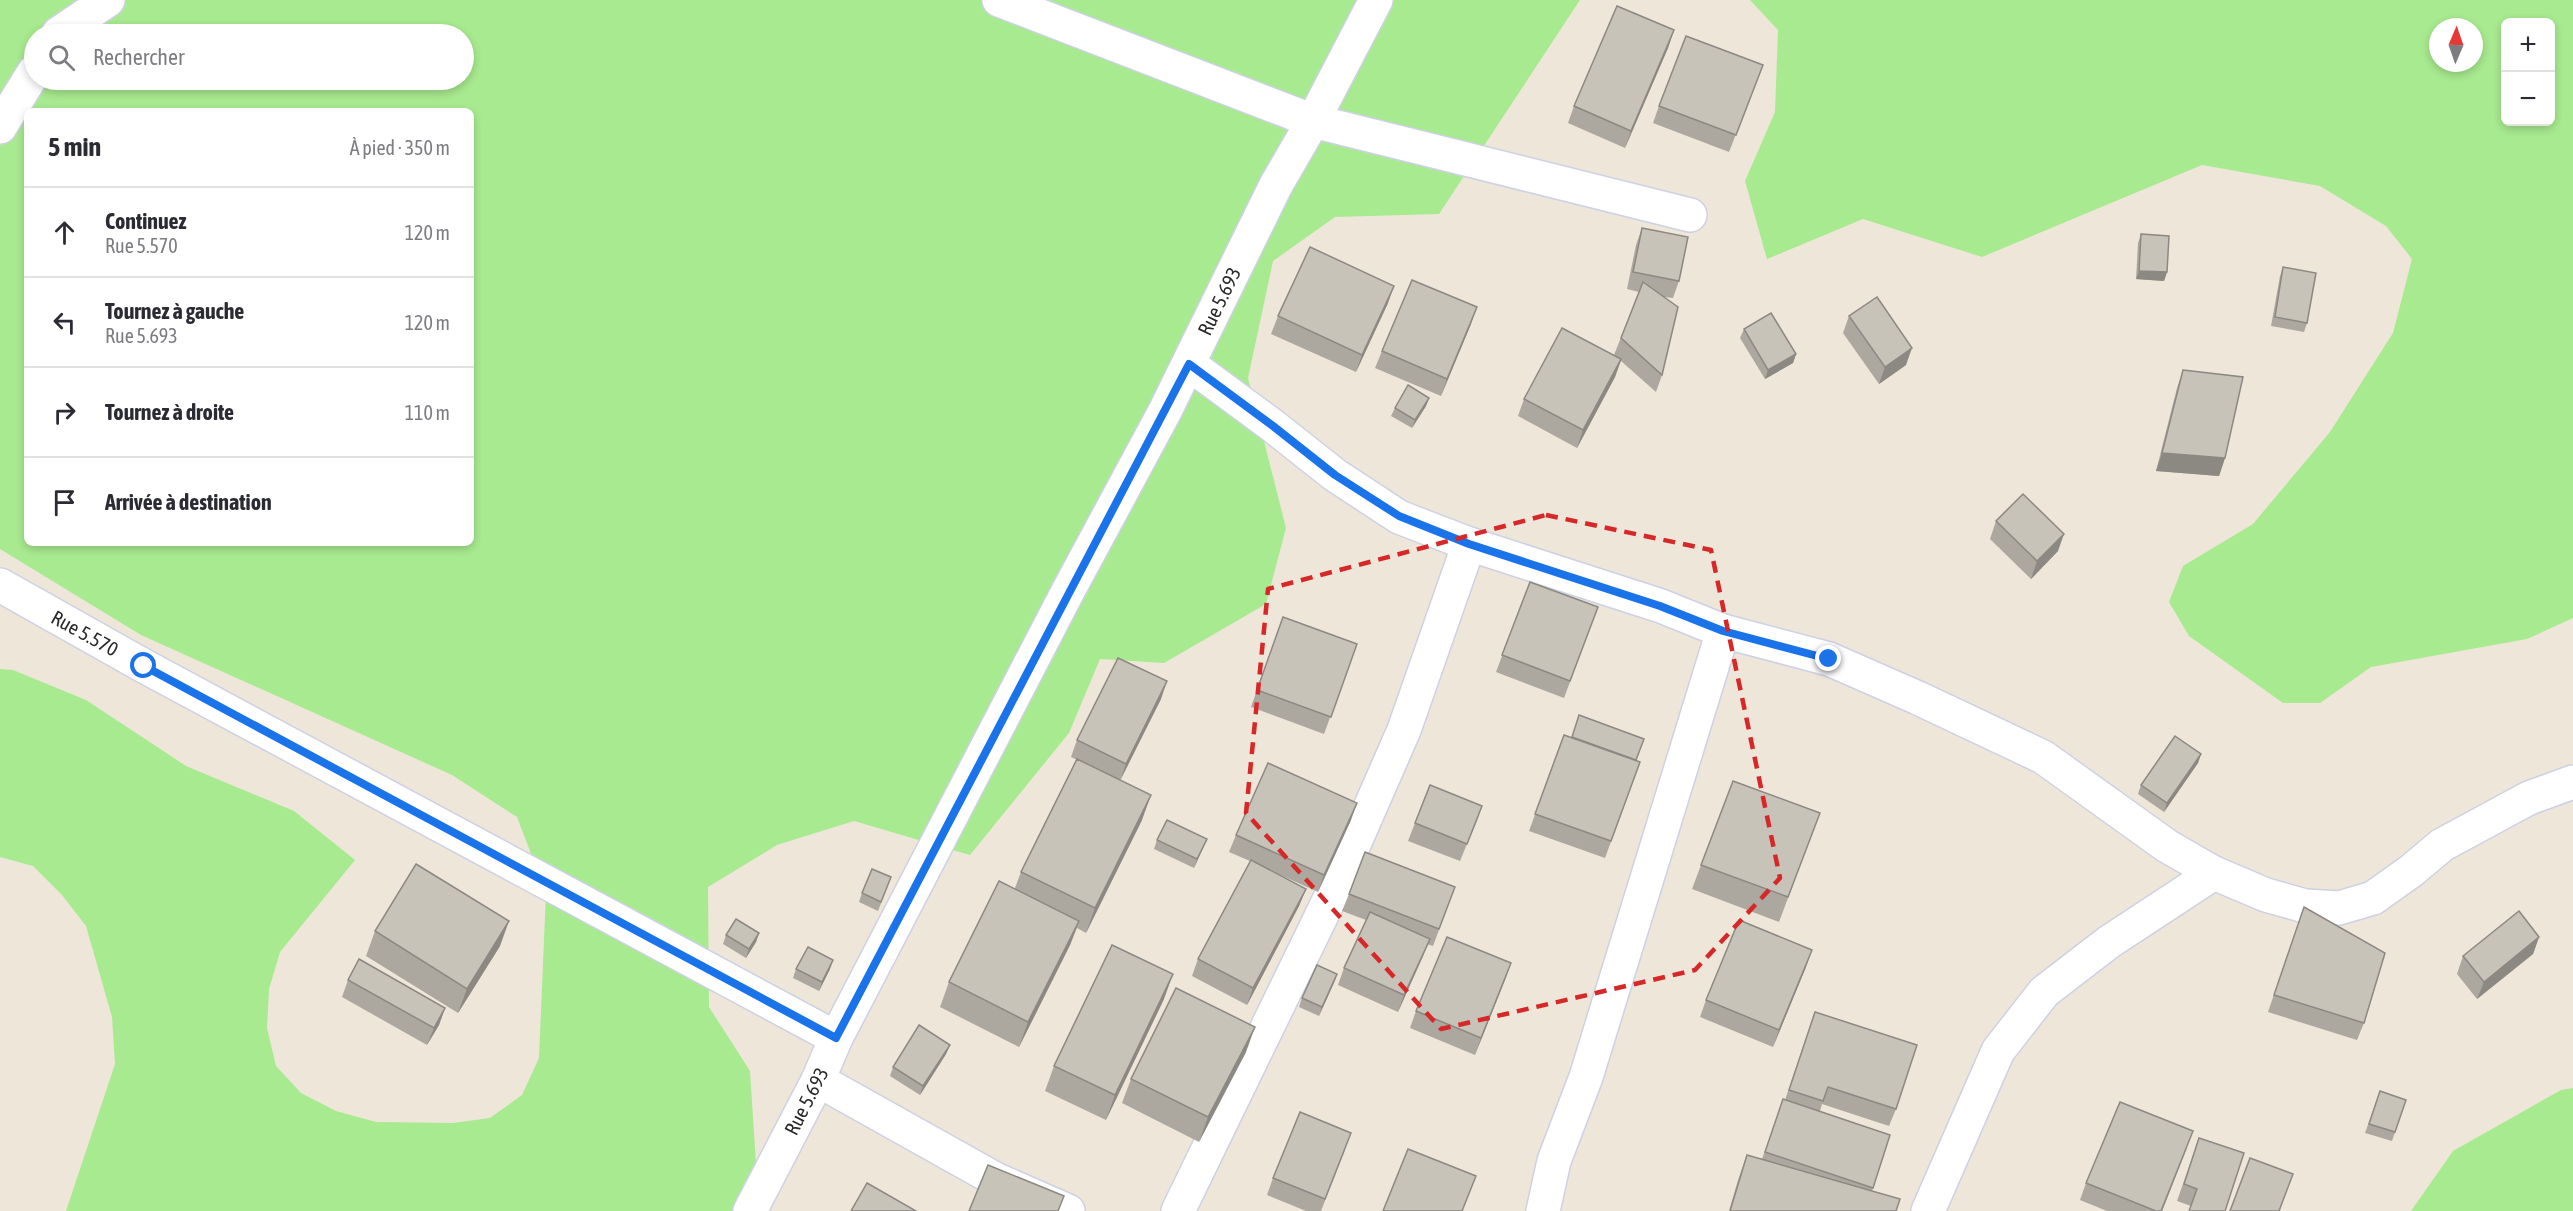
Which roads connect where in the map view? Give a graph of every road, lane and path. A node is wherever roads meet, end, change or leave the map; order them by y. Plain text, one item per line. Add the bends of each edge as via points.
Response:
1 (108, 0) edge
2 (999, 0) edge
3 (1376, 0) edge
4 (73, 24) edge
5 (24, 88) edge
6 (1313, 121) junction
7 (0, 127) edge
8 (1690, 215) dead end
9 (1189, 364) junction
10 (1469, 544) junction
11 (0, 585) edge
12 (1723, 631) junction
13 (2573, 782) edge
14 (2214, 873) junction
15 (836, 1038) junction
16 (818, 1080) junction
17 (750, 1211) edge
18 (1068, 1211) edge
19 (1178, 1211) edge
20 (1543, 1211) edge
21 (1928, 1211) edge

1 - 4 street
2 - 6 street
3 - 6 street, Rue 5.693
5 - 7 street
6 - 8 street
6 - 9 street, Rue 5.693 via 1276,185
9 - 10 street via 1335,475 1390,511
9 - 15 street, Rue 5.693
10 - 12 street via 1660,606
10 - 19 street via 1404,730 1334,890
11 - 15 street, Rue 5.570
12 - 14 street via 1829,659 2043,758 2167,846
12 - 20 street via 1586,1077 1554,1161
13 - 14 street via 2529,798 2442,845 2373,898 2339,908 2305,906
14 - 21 street via 2109,942 2044,992 1998,1051
15 - 16 street, Rue 5.693
16 - 17 street, Rue 5.693
16 - 18 street via 995,1179

